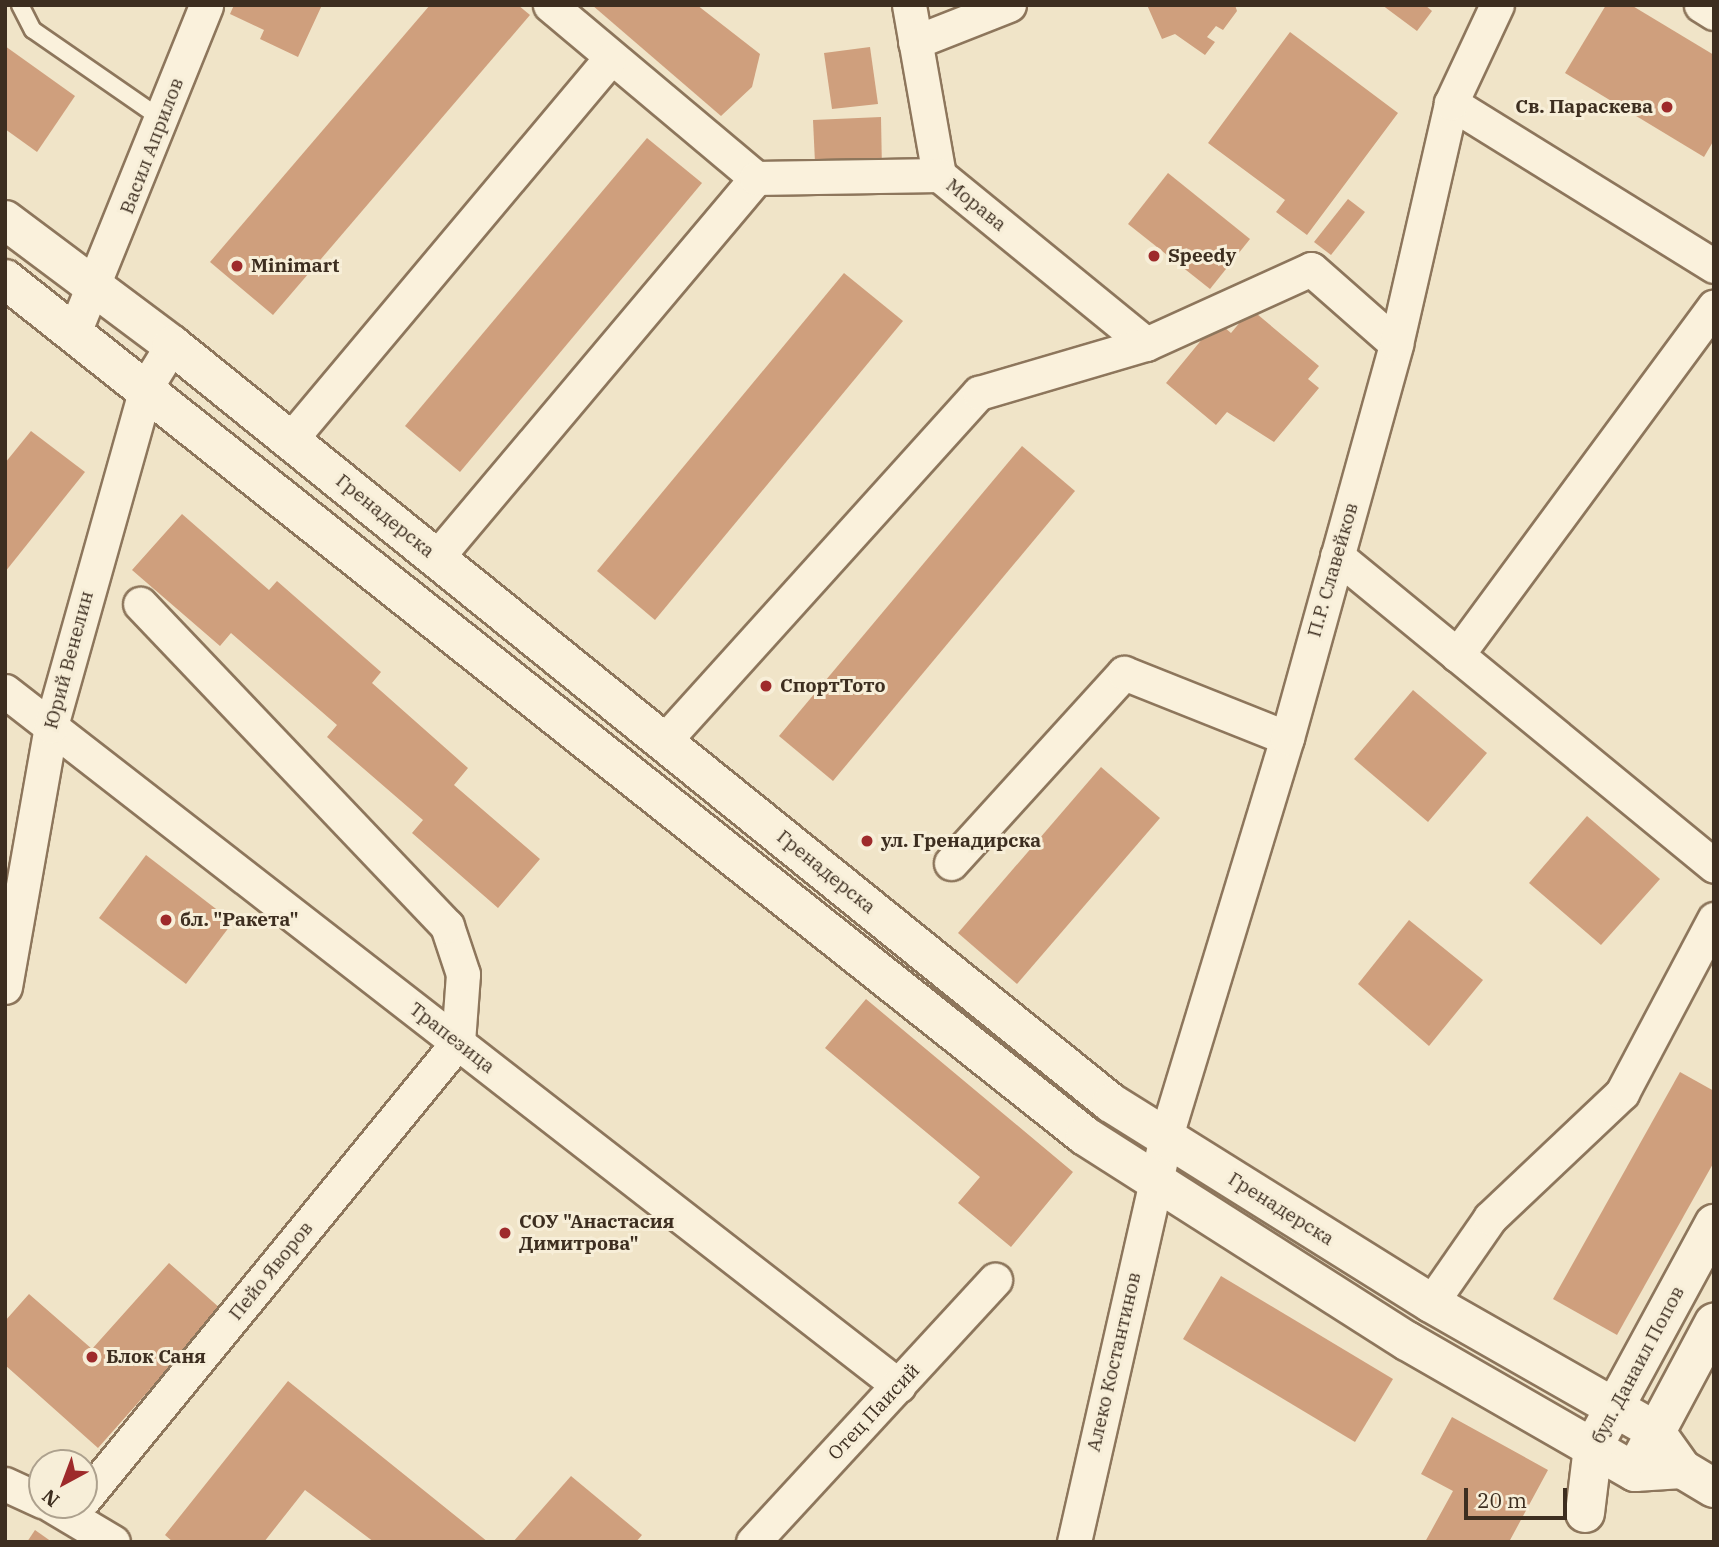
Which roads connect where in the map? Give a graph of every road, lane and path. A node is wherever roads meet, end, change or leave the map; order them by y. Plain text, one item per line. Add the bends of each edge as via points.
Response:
1 (20, 5) edge
2 (206, 5) edge
3 (550, 5) edge
4 (909, 5) edge
5 (1009, 5) edge
6 (1497, 5) edge
7 (1701, 5) edge
8 (1714, 13) edge
9 (915, 42) junction
10 (609, 60) junction
11 (1451, 103) junction
12 (163, 120) junction
13 (939, 175) junction
14 (756, 178) junction
15 (5, 220) edge
16 (1714, 266) edge
17 (5, 279) edge
18 (97, 286) junction
19 (1714, 306) edge
20 (75, 330) junction
21 (1146, 344) junction
22 (1396, 344) junction
23 (172, 345) junction
24 (146, 387) junction
25 (290, 440) junction
26 (1337, 556) junction
27 (437, 557) junction
28 (141, 604) dead end
29 (1457, 655) junction
30 (5, 691) edge
31 (51, 726) junction
32 (1287, 738) junction
33 (665, 740) junction
34 (951, 863) dead end
35 (1714, 866) edge
36 (1714, 919) edge
37 (5, 987) edge
38 (458, 1042) junction
39 (1166, 1136) junction
40 (1154, 1182) junction
41 (1714, 1224) edge
42 (995, 1280) dead end
43 (1432, 1303) junction
44 (1714, 1323) edge
45 (899, 1386) junction
46 (1615, 1407) junction
47 (1655, 1431) junction
48 (1593, 1447) junction
49 (98, 1467) edge
50 (1635, 1472) junction
51 (1698, 1478) edge
52 (5, 1484) edge
53 (28, 1492) edge
54 (84, 1519) edge
55 (1578, 1528) edge
56 (113, 1542) edge
57 (753, 1542) edge
58 (1074, 1542) edge

1 - 12 lane via 33,30
2 - 12 street, Васил Априлов
3 - 10 street
4 - 9 street, Морава
5 - 9 street
6 - 11 street, П.Р. Славейков
7 - 8 street
9 - 13 street, Морава
10 - 14 street
10 - 25 street
11 - 16 street
11 - 22 street, П.Р. Славейков
12 - 18 street, Васил Априлов
13 - 14 street
13 - 21 street, Морава
14 - 27 street
15 - 18 street, Гренадерска
17 - 20 street
18 - 20 street, Васил Априлов
18 - 23 street, Гренадерска
19 - 29 street
20 - 24 street
21 - 22 street via 1311,269
21 - 33 street via 979,393
22 - 26 street, П.Р. Славейков
23 - 24 street, Юрий Венелин
23 - 25 street, Гренадерска
24 - 31 street, Юрий Венелин
24 - 40 street via 1019,1086
25 - 27 street, Гренадерска
26 - 29 street
26 - 32 street, П.Р. Славейков
27 - 33 street, Гренадерска
28 - 38 street via 447,926 463,974
29 - 35 street
30 - 31 street, Трапезица
31 - 37 street, Юрий Венелин
31 - 38 street, Трапезица
32 - 34 street via 1124,673
32 - 39 street, П.Р. Славейков
33 - 39 street, Гренадерска via 1046,1052 1111,1103
36 - 43 street via 1622,1093 1490,1218
38 - 45 street, Трапезица
38 - 49 street, Пейо Яворов
39 - 40 street, Алеко Костантинов
39 - 43 street, Гренадерска
40 - 48 street via 1407,1341
40 - 58 street, Алеко Костантинов
41 - 46 street, бул. Данаил Попов
42 - 45 street, Отец Паисий
43 - 46 street, Гренадерска
44 - 47 street, бул. Данаил Попов
45 - 57 street, Отец Паисий
46 - 47 street, Гренадерска
46 - 48 street, бул. Данаил Попов
47 - 50 street, бул. Данаил Попов
47 - 51 street, Гренадерска
48 - 50 street
48 - 55 street, бул. Данаил Попов
50 - 51 street, Гренадерска
50 - 55 street, бул. Данаил Попов
52 - 53 street
54 - 56 street

